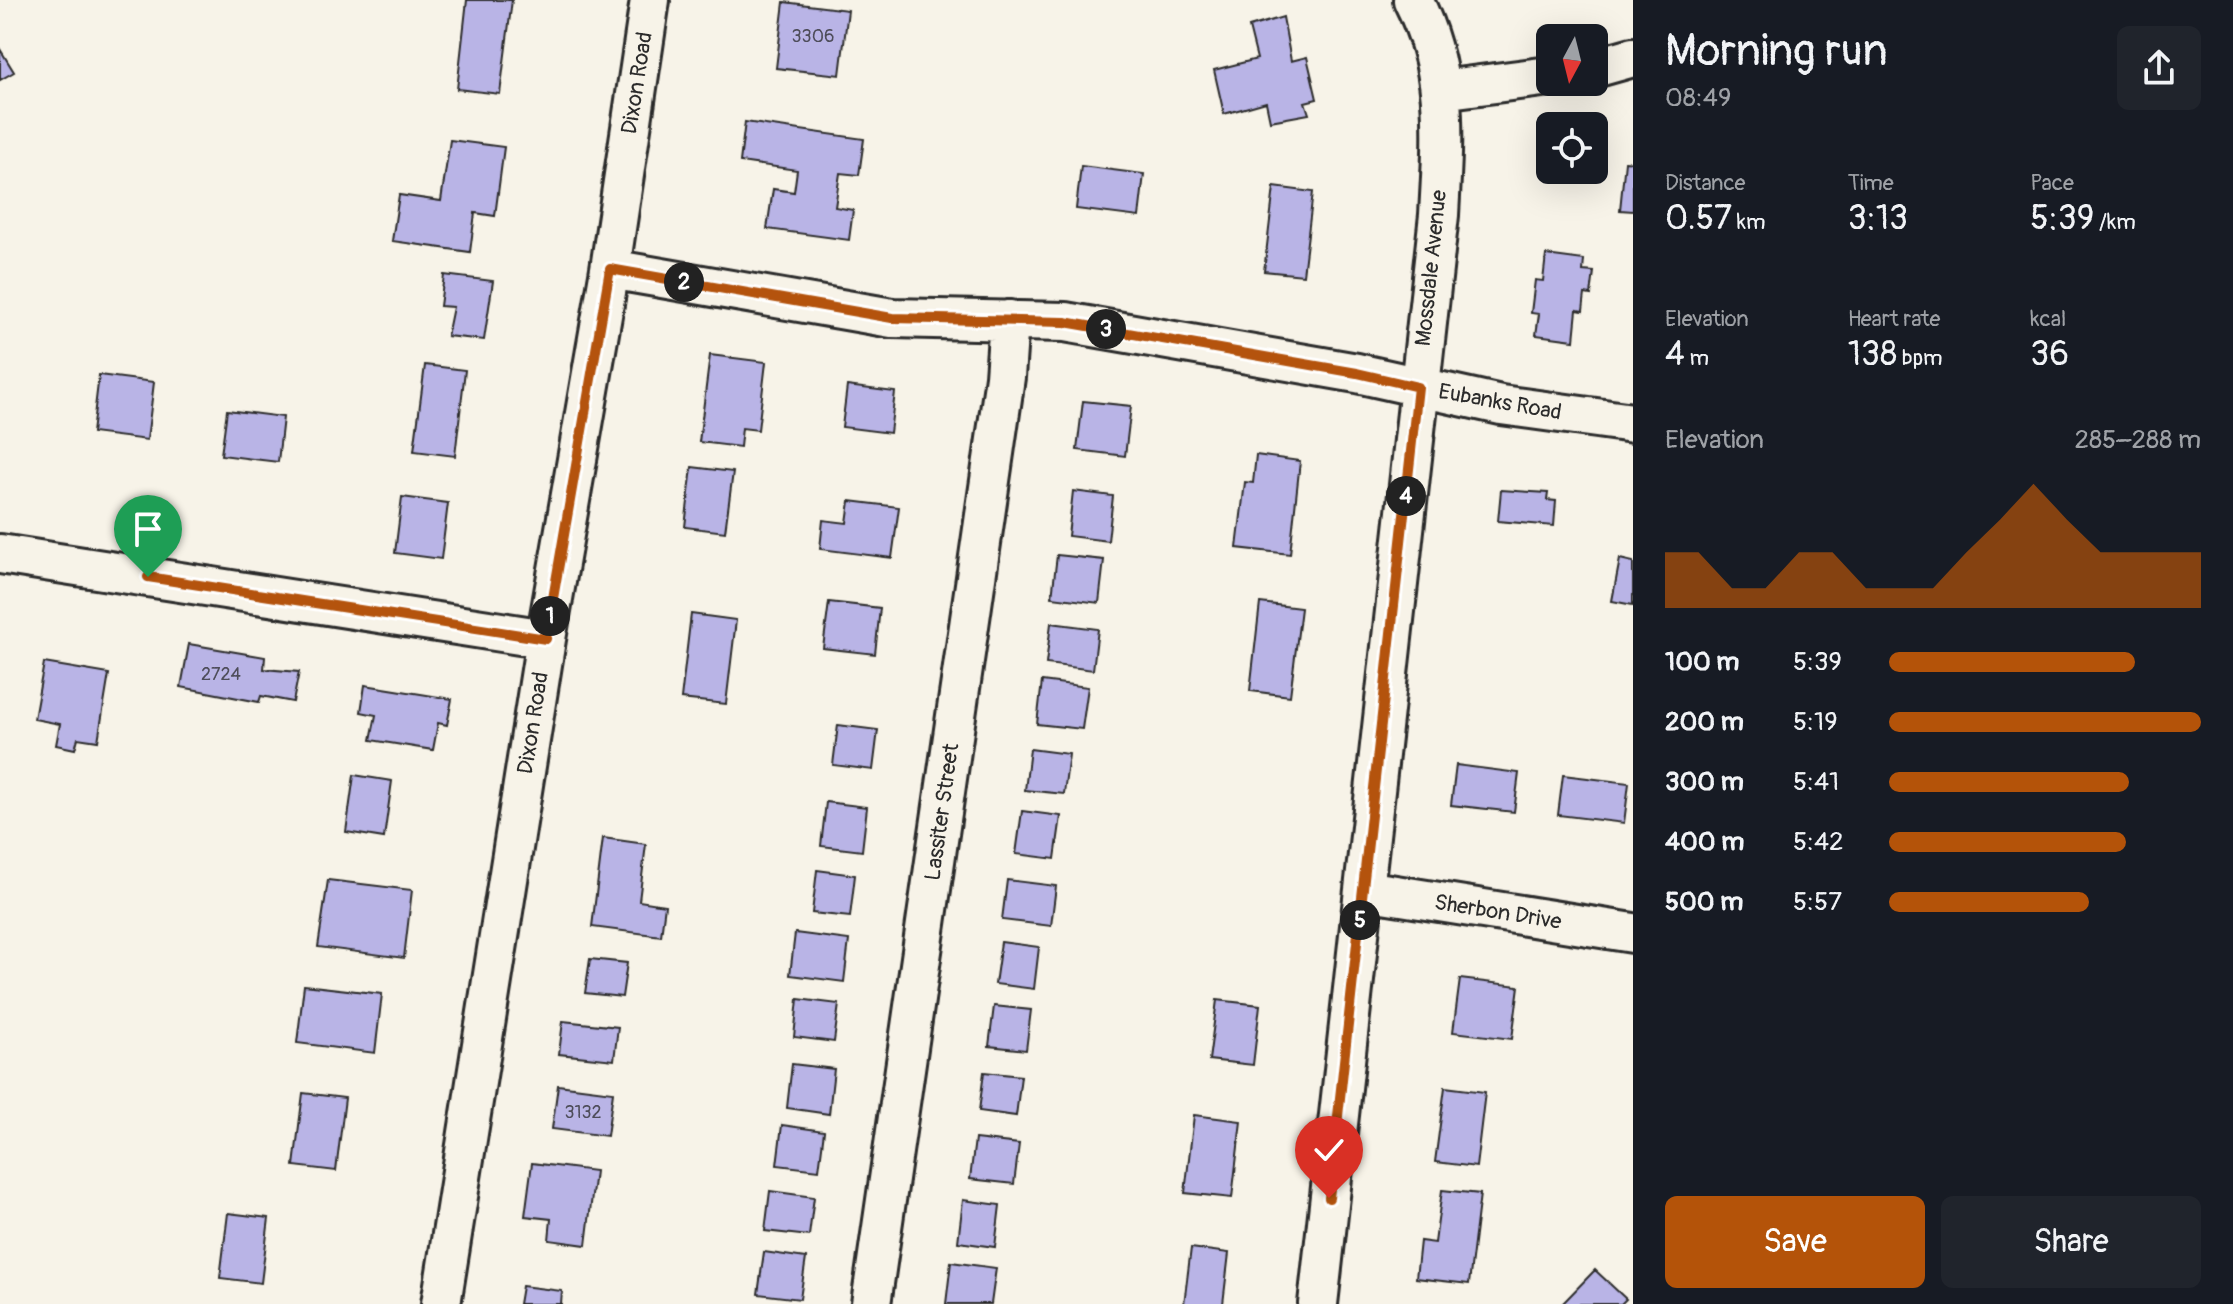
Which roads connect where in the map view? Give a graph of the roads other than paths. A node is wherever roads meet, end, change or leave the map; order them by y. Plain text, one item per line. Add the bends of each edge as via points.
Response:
1 (650, 0) edge
2 (1413, 0) edge
3 (1633, 57) edge
4 (1608, 64) edge
5 (1536, 78) edge
6 (1441, 90) junction
7 (610, 269) junction
8 (1009, 320) junction
9 (1418, 387) junction
10 (1633, 423) edge
11 (0, 554) edge
12 (546, 639) junction
13 (1364, 890) junction
14 (1633, 933) edge
15 (441, 1304) edge
16 (871, 1304) edge
17 (1318, 1304) edge

1 - 7 street, Dixon Road
2 - 6 street, Mossdale Avenue
3 - 4 street
5 - 6 street
6 - 9 street, Mossdale Avenue via 1439,215
7 - 8 street, Eubanks Road via 892,318
7 - 12 street, Dixon Road
8 - 9 street, Eubanks Road via 1065,322
8 - 16 street, Lassiter Street via 1003,393
9 - 10 street, Eubanks Road via 1501,405
9 - 13 street, Mossdale Avenue
11 - 12 street
12 - 15 street, Dixon Road
13 - 14 street, Sherbon Drive
13 - 17 street, Mossdale Avenue

